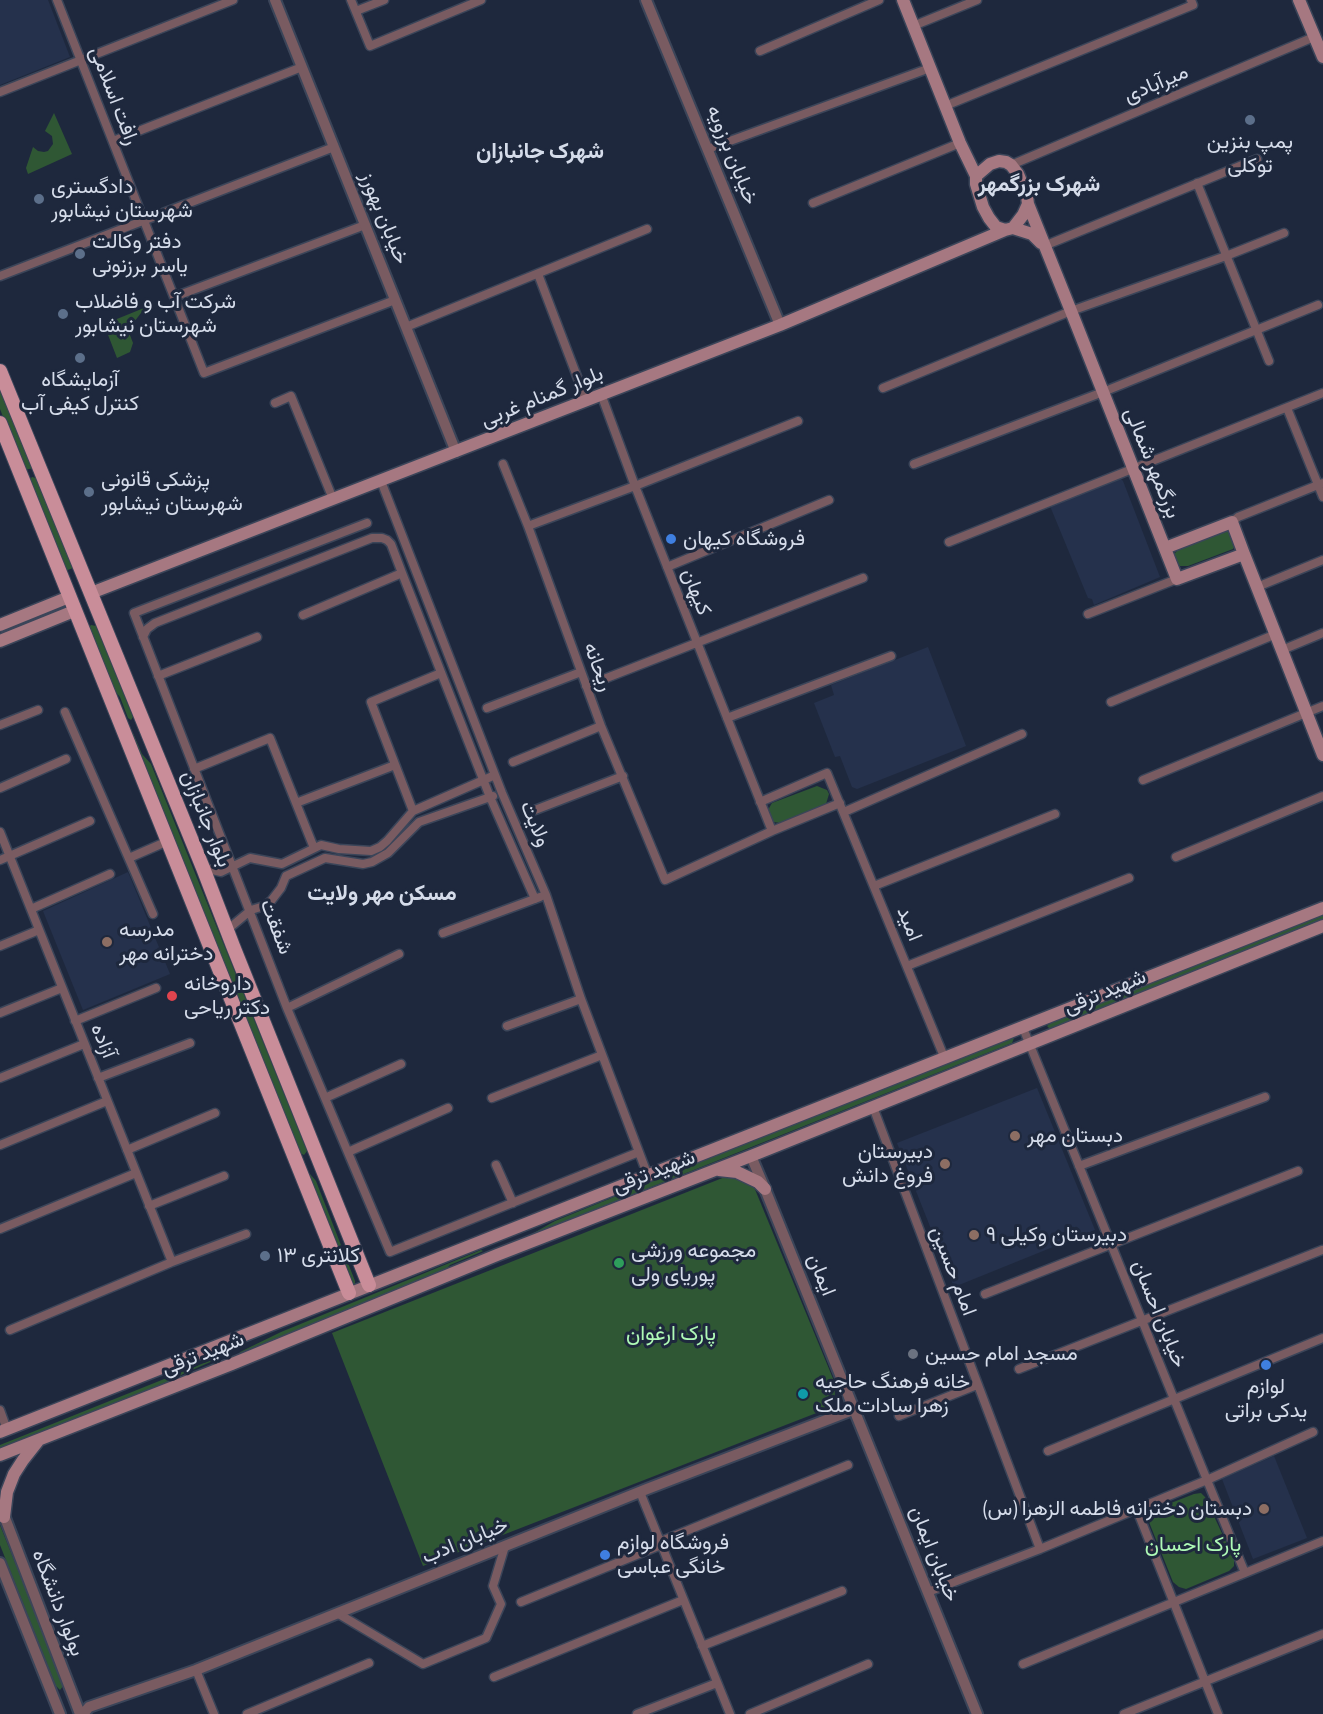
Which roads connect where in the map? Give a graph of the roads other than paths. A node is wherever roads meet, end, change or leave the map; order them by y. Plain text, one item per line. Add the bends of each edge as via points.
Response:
1 (57, 0) edge
2 (233, 0) edge
3 (275, 0) edge
4 (351, 0) edge
5 (384, 0) edge
6 (481, 0) edge
7 (646, 0) edge
8 (879, 0) edge
9 (903, 0) edge
10 (976, 0) edge
11 (1299, 0) edge
12 (1192, 3) edge
13 (356, 11) junction
14 (913, 26) junction
15 (1319, 35) edge
16 (760, 51) dead end
17 (1323, 57) edge
18 (81, 61) junction
19 (302, 68) junction
20 (930, 68) junction
21 (0, 92) edge
22 (945, 106) junction
23 (113, 141) junction
24 (960, 143) junction
25 (334, 147) junction
26 (708, 149) junction
27 (1257, 159) dead end
28 (1011, 165) junction
29 (976, 176) junction
30 (1197, 183) junction
31 (813, 203) dead end
32 (1028, 204) junction
33 (144, 220) junction
34 (365, 225) junction
35 (647, 229) dead end
36 (1009, 229) junction
37 (1284, 233) dead end
38 (1044, 246) junction
39 (1226, 256) junction
40 (538, 274) junction
41 (0, 276) edge
42 (174, 297) junction
43 (395, 300) junction
44 (1318, 305) dead end
45 (1071, 311) junction
46 (780, 325) junction
47 (406, 327) junction
48 (1256, 330) junction
49 (1269, 361) dead end
50 (0, 371) edge
51 (883, 388) dead end
52 (1103, 392) junction
53 (1323, 393) edge
54 (601, 394) junction
55 (586, 400) junction
56 (275, 403) dead end
57 (1287, 408) junction
58 (798, 421) dead end
59 (0, 423) edge
60 (456, 452) junction
61 (502, 464) dead end
62 (914, 464) dead end
63 (1133, 468) junction
64 (42, 475) junction
65 (381, 481) junction
66 (24, 483) junction
67 (1321, 484) edge
68 (635, 486) junction
69 (1323, 497) edge
70 (333, 499) junction
71 (829, 500) dead end
72 (1232, 522) junction
73 (367, 523) dead end
74 (528, 526) junction
75 (949, 542) dead end
76 (1165, 548) junction
77 (1244, 554) junction
78 (1323, 560) edge
79 (667, 567) junction
80 (402, 573) junction
81 (863, 578) dead end
82 (1177, 579) junction
83 (1257, 587) junction
84 (91, 593) junction
85 (69, 597) junction
86 (53, 604) junction
87 (74, 611) junction
88 (1088, 614) dead end
89 (303, 615) dead end
90 (58, 617) junction
91 (0, 625) edge
92 (1323, 633) edge
93 (1276, 634) junction
94 (257, 637) dead end
95 (143, 638) junction
96 (0, 641) edge
97 (697, 643) junction
98 (1282, 650) junction
99 (891, 656) dead end
100 (581, 672) junction
101 (441, 673) junction
102 (158, 676) junction
103 (586, 686) junction
104 (1111, 702) dead end
105 (1323, 706) edge
106 (487, 708) dead end
107 (38, 710) dead end
108 (65, 712) dead end
109 (1306, 713) junction
110 (727, 718) junction
111 (144, 723) junction
112 (0, 725) edge
113 (601, 726) junction
114 (123, 731) junction
115 (1022, 734) dead end
116 (1323, 755) edge
117 (66, 759) dead end
118 (513, 762) dead end
119 (395, 765) junction
120 (194, 769) junction
121 (495, 776) junction
122 (623, 776) junction
123 (483, 780) junction
124 (1143, 780) dead end
125 (0, 788) edge
126 (502, 793) junction
127 (1323, 796) edge
128 (490, 797) junction
129 (760, 802) junction
130 (840, 802) junction
131 (296, 803) junction
132 (535, 810) dead end
133 (413, 811) junction
134 (844, 812) junction
135 (1055, 814) dead end
136 (90, 820) dead end
137 (772, 831) junction
138 (0, 832) edge
139 (168, 841) junction
140 (314, 848) junction
141 (9, 856) junction
142 (1176, 857) dead end
143 (129, 858) junction
144 (0, 860) edge
145 (232, 866) junction
146 (203, 868) junction
147 (110, 874) dead end
148 (1129, 878) dead end
149 (874, 886) junction
150 (546, 895) junction
151 (535, 899) junction
152 (1323, 908) edge
153 (31, 909) junction
154 (250, 910) junction
155 (153, 914) dead end
156 (1323, 926) edge
157 (39, 930) junction
158 (227, 930) junction
159 (442, 933) dead end
160 (0, 946) edge
161 (399, 954) dead end
162 (907, 966) junction
163 (62, 988) junction
164 (156, 988) dead end
165 (580, 999) junction
166 (287, 1008) junction
167 (0, 1012) edge
168 (75, 1021) junction
169 (507, 1026) dead end
170 (1023, 1028) junction
171 (190, 1043) dead end
172 (84, 1044) junction
173 (1029, 1044) junction
174 (602, 1055) junction
175 (945, 1059) junction
176 (401, 1064) dead end
177 (0, 1078) edge
178 (98, 1078) junction
179 (1264, 1097) dead end
180 (325, 1098) junction
181 (492, 1098) dead end
182 (107, 1101) junction
183 (873, 1107) junction
184 (447, 1108) dead end
185 (215, 1113) dead end
186 (0, 1145) edge
187 (127, 1150) junction
188 (348, 1152) junction
189 (639, 1152) junction
190 (751, 1156) junction
191 (319, 1160) junction
192 (496, 1165) dead end
193 (1079, 1166) junction
194 (299, 1167) junction
195 (712, 1171) junction
196 (1298, 1171) dead end
197 (136, 1173) junction
198 (224, 1176) dead end
199 (648, 1176) junction
200 (765, 1189) junction
201 (513, 1203) junction
202 (149, 1206) junction
203 (0, 1229) edge
204 (246, 1234) dead end
205 (490, 1238) junction
206 (1111, 1244) junction
207 (1322, 1250) edge
208 (497, 1255) junction
209 (172, 1263) junction
210 (369, 1285) junction
211 (349, 1293) junction
212 (985, 1294) dead end
213 (1142, 1321) junction
214 (10, 1330) dead end
215 (1323, 1338) edge
216 (223, 1343) junction
217 (232, 1364) junction
218 (1019, 1369) dead end
219 (977, 1385) junction
220 (1174, 1399) junction
221 (855, 1409) junction
222 (0, 1410) edge
223 (899, 1416) dead end
224 (6, 1426) edge
225 (1313, 1432) dead end
226 (39, 1440) junction
227 (1048, 1451) dead end
228 (0, 1455) edge
229 (848, 1465) dead end
230 (1207, 1480) junction
231 (640, 1492) junction
232 (1137, 1510) junction
233 (2, 1511) edge
234 (1323, 1541) edge
235 (660, 1543) junction
236 (505, 1546) junction
237 (1040, 1550) junction
238 (0, 1563) edge
239 (1245, 1573) junction
240 (842, 1591) dead end
241 (928, 1592) junction
242 (683, 1600) junction
243 (1174, 1601) junction
244 (521, 1602) dead end
245 (337, 1613) junction
246 (1323, 1634) edge
247 (702, 1646) junction
248 (369, 1663) dead end
249 (868, 1664) dead end
250 (1023, 1664) dead end
251 (196, 1670) junction
252 (495, 1677) dead end
253 (1205, 1681) junction
254 (717, 1683) junction
255 (82, 1709) edge
256 (57, 1713) edge
257 (214, 1714) edge
258 (247, 1714) edge
259 (637, 1714) edge
260 (730, 1714) edge
261 (750, 1714) edge
262 (977, 1714) edge
263 (1124, 1714) edge
264 (1218, 1714) edge

1 - 18 street, رافت اسلامی
2 - 18 street
3 - 19 street, خیابان بهورز
4 - 13 street
5 - 13 street
6 - 13 street via 370,46
7 - 26 street, خیابان برزویه
8 - 16 street
9 - 14 main road
10 - 14 street
11 - 15 main road
12 - 22 street
14 - 20 main road
15 - 17 main road
15 - 28 street, میرآبادی
18 - 21 street
18 - 23 street, رافت اسلامی
19 - 23 street
19 - 25 street, خیابان بهورز
20 - 22 main road
20 - 26 street
22 - 24 main road
23 - 33 street, رافت اسلامی
24 - 29 main road
24 - 31 street
25 - 33 street
25 - 34 street, خیابان بهورز
26 - 46 street, خیابان برزویه
27 - 30 street
28 - 29 main road via 999,161
28 - 32 main road via 1028,196
29 - 36 main road via 989,218 996,227
30 - 38 street
30 - 39 street
32 - 36 main road
32 - 38 main road, بزرگمهر شمالی
33 - 41 street
33 - 42 street, رافت اسلامی
34 - 42 street
34 - 43 street, خیابان بهورز
35 - 40 street
36 - 38 main road via 1032,234
36 - 46 main road, بلوار گمنام غربی
37 - 39 street
38 - 45 main road, بزرگمهر شمالی
39 - 45 street
39 - 48 street
40 - 47 street
40 - 55 street
42 - 43 street, رافت اسلامی via 204,373
43 - 47 street, خیابان بهورز
44 - 48 street
45 - 51 street
45 - 52 main road, بزرگمهر شمالی
46 - 54 main road, بلوار گمنام غربی
47 - 60 street, خیابان بهورز
48 - 49 street
48 - 52 street
50 - 64 main road, بلوار جانبازان
52 - 62 street
52 - 63 main road, بزرگمهر شمالی
53 - 57 street
54 - 55 main road, بلوار گمنام غربی
54 - 68 street, کیهان
55 - 60 main road, بلوار گمنام غربی
56 - 70 street via 291,396
57 - 63 street
57 - 67 street
58 - 68 street
59 - 66 main road, بلوار جانبازان
60 - 65 main road, بلوار گمنام غربی
61 - 74 street, ریحانه
63 - 75 street
63 - 76 main road, بزرگمهر شمالی
64 - 66 main road via 27,475
64 - 84 main road, بلوار جانبازان
65 - 70 main road, بلوار گمنام غربی
65 - 121 street, ولایت
66 - 85 main road, بلوار جانبازان
67 - 69 street
67 - 72 street
68 - 74 street
68 - 79 street, کیهان
70 - 84 main road, بلوار گمنام غربی
71 - 79 street
72 - 76 main road
72 - 77 main road
73 - 95 street, شفقت via 134,613
74 - 100 street, ریحانه
76 - 82 main road, بزرگمهر شمالی
77 - 82 main road
77 - 83 main road
78 - 83 street
79 - 97 street, کیهان
80 - 89 street
80 - 95 street via 391,544 382,538 372,538 155,623
80 - 101 street
81 - 97 street
82 - 88 street
83 - 93 main road
84 - 111 main road, بلوار جانبازان
85 - 86 main road
85 - 87 main road, بلوار جانبازان
86 - 90 main road
86 - 91 main road
87 - 90 main road
87 - 114 main road, بلوار جانبازان
90 - 96 main road
92 - 98 street
93 - 98 main road
93 - 104 street
94 - 102 street
95 - 102 street, شفقت
97 - 103 street
97 - 110 street, کیهان
98 - 109 main road
99 - 110 street
100 - 103 street, ریحانه
100 - 106 street
101 - 119 street via 371,702
101 - 123 street
102 - 120 street, شفقت
103 - 113 street, ریحانه
105 - 109 street
107 - 112 street
108 - 143 street
109 - 116 main road
109 - 124 street
110 - 129 street, کیهان
111 - 114 main road
111 - 146 main road, بلوار جانبازان
113 - 118 street
113 - 122 street, ریحانه
114 - 139 main road, بلوار جانبازان
115 - 134 street
117 - 125 street
119 - 131 street
119 - 133 street
120 - 131 street via 270,738
120 - 145 street, شفقت
121 - 123 street
121 - 126 street, ولایت
122 - 132 street
122 - 137 street, ریحانه via 665,880
123 - 128 street
123 - 133 street
126 - 128 street
126 - 150 street, ولایت
127 - 142 street
128 - 151 street
128 - 154 street via 418,822 388,853 372,862 325,858 286,876 271,901
129 - 130 street, امید via 827,773
129 - 137 street
130 - 134 street, امید
130 - 137 street
131 - 140 street
133 - 140 street via 380,847 371,851 321,845
134 - 149 street, امید
135 - 149 street
136 - 141 street
138 - 141 street, آزاده
139 - 143 street
139 - 194 main road, بلوار جانبازان
140 - 145 street via 282,864 250,858
141 - 144 street
141 - 153 street, آزاده
143 - 155 street
145 - 146 street via 221,872
145 - 154 street, شفقت
146 - 158 main road, بلوار جانبازان
147 - 153 street
148 - 162 street
149 - 162 street, امید
150 - 151 street
150 - 165 street, ولایت
151 - 159 street
152 - 170 main road, شهید ترقی
153 - 157 street, آزاده
154 - 158 street
154 - 166 street, شفقت
156 - 173 main road, شهید ترقی
157 - 160 street
157 - 163 street, آزاده
158 - 191 main road, بلوار جانبازان
161 - 166 street
162 - 175 street, امید
163 - 167 street
163 - 168 street, آزاده
164 - 168 street
165 - 169 street
165 - 174 street, ولایت
166 - 180 street, شفقت
168 - 172 street, آزاده
170 - 173 street, خیابان احسان
170 - 175 main road, شهید ترقی
171 - 178 street
172 - 177 street
172 - 178 street, آزاده
173 - 183 main road, شهید ترقی
173 - 193 street, خیابان احسان
174 - 181 street
174 - 189 street, ولایت
175 - 199 main road, شهید ترقی
176 - 180 street
178 - 182 street, آزاده
179 - 193 street
180 - 188 street, شفقت
182 - 186 street
182 - 187 street, آزاده
183 - 190 main road, شهید ترقی
183 - 219 street, امام حسین
184 - 188 street
185 - 187 street
187 - 197 street, آزاده
188 - 201 street, شفقت via 390,1252
189 - 199 street, ولایت
189 - 201 street
190 - 195 main road, شهید ترقی
190 - 200 street, ایمان
191 - 194 main road
191 - 210 main road, بلوار جانبازان
192 - 201 street
193 - 206 street, خیابان احسان
194 - 211 main road, بلوار جانبازان
195 - 200 main road via 737,1172
195 - 208 main road, شهید ترقی
196 - 206 street
197 - 202 street, آزاده
197 - 203 street
198 - 202 street
199 - 205 main road, شهید ترقی
200 - 221 street, ایمان
202 - 209 street, آزاده
204 - 209 street
205 - 208 main road
205 - 210 main road, شهید ترقی
206 - 212 street
206 - 213 street, خیابان احسان
207 - 213 street
208 - 217 main road, شهید ترقی
209 - 214 street
210 - 211 main road, شهید ترقی
211 - 216 main road, شهید ترقی
213 - 218 street
213 - 220 street, خیابان احسان
215 - 220 street
216 - 217 main road
216 - 224 main road, شهید ترقی
217 - 226 main road, شهید ترقی
219 - 223 street
219 - 237 street, امام حسین
220 - 227 street
220 - 230 street, خیابان احسان
221 - 231 street, خیابان ادب
221 - 241 street, خیابان ایمان
222 - 224 street
225 - 230 street
226 - 228 main road, شهید ترقی
226 - 233 main road via 14,1474
229 - 235 street
230 - 232 street
230 - 239 street, خیابان احسان
231 - 235 street
231 - 236 street, خیابان ادب
232 - 237 street
232 - 243 street
233 - 255 street, بولوار دانشگاه
234 - 239 street
235 - 242 street
235 - 244 street
236 - 245 street, خیابان ادب
236 - 245 street via 493,1586 501,1604 486,1638 423,1664
237 - 241 street
238 - 256 street, بولوار دانشگاه
239 - 243 street
240 - 247 street
241 - 262 street, خیابان ایمان
242 - 247 street
242 - 252 street
243 - 250 street
243 - 253 street
245 - 251 street, خیابان ادب
246 - 253 street
247 - 254 street
248 - 258 street
249 - 261 street
251 - 255 street, خیابان ادب
251 - 257 street
253 - 263 street
253 - 264 street
254 - 259 street
254 - 260 street
255 - 256 street, خیابان ادب

